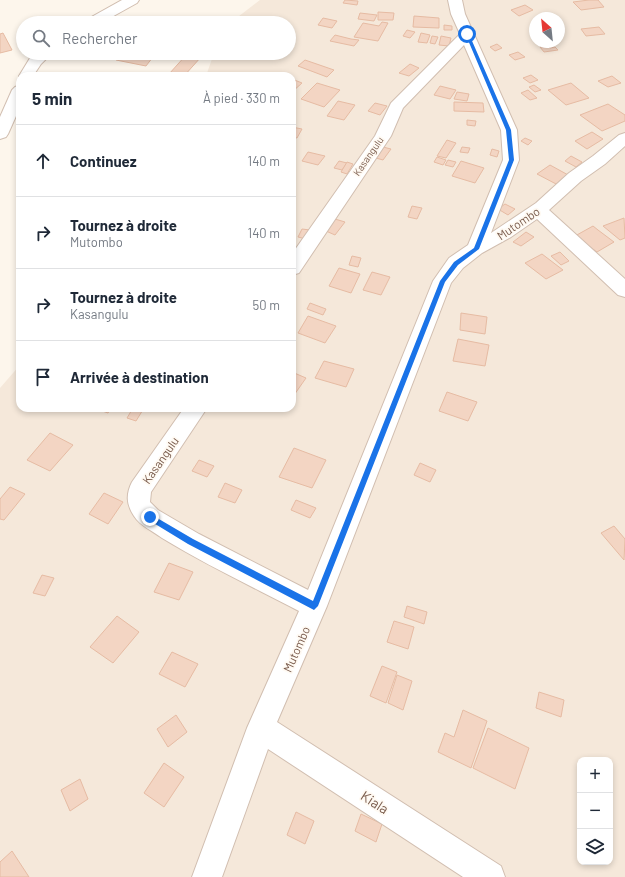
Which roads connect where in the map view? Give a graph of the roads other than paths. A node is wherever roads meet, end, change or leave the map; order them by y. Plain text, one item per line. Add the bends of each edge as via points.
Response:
1 (132, 0) edge
2 (455, 0) edge
3 (103, 16) edge
4 (467, 34) junction
5 (36, 60) edge
6 (28, 72) edge
7 (16, 99) edge
8 (0, 134) edge
9 (625, 138) edge
10 (538, 210) junction
11 (476, 249) junction
12 (296, 262) edge
13 (625, 290) edge
14 (193, 412) edge
15 (314, 606) junction
16 (261, 728) junction
17 (207, 877) edge
18 (490, 877) edge

1 - 3 street
2 - 4 street
4 - 11 street via 509,130 512,160
4 - 12 street, Kasangulu via 396,106 383,136
5 - 6 street
7 - 8 street
9 - 10 street, Mutombo
10 - 11 street, Mutombo
10 - 13 street
11 - 15 street, Mutombo via 456,264 442,281
14 - 15 street, Kasangulu via 140,489 138,501 142,509 150,517 190,542
15 - 16 street, Mutombo
16 - 17 street, Mutombo
16 - 18 street, Kiala

